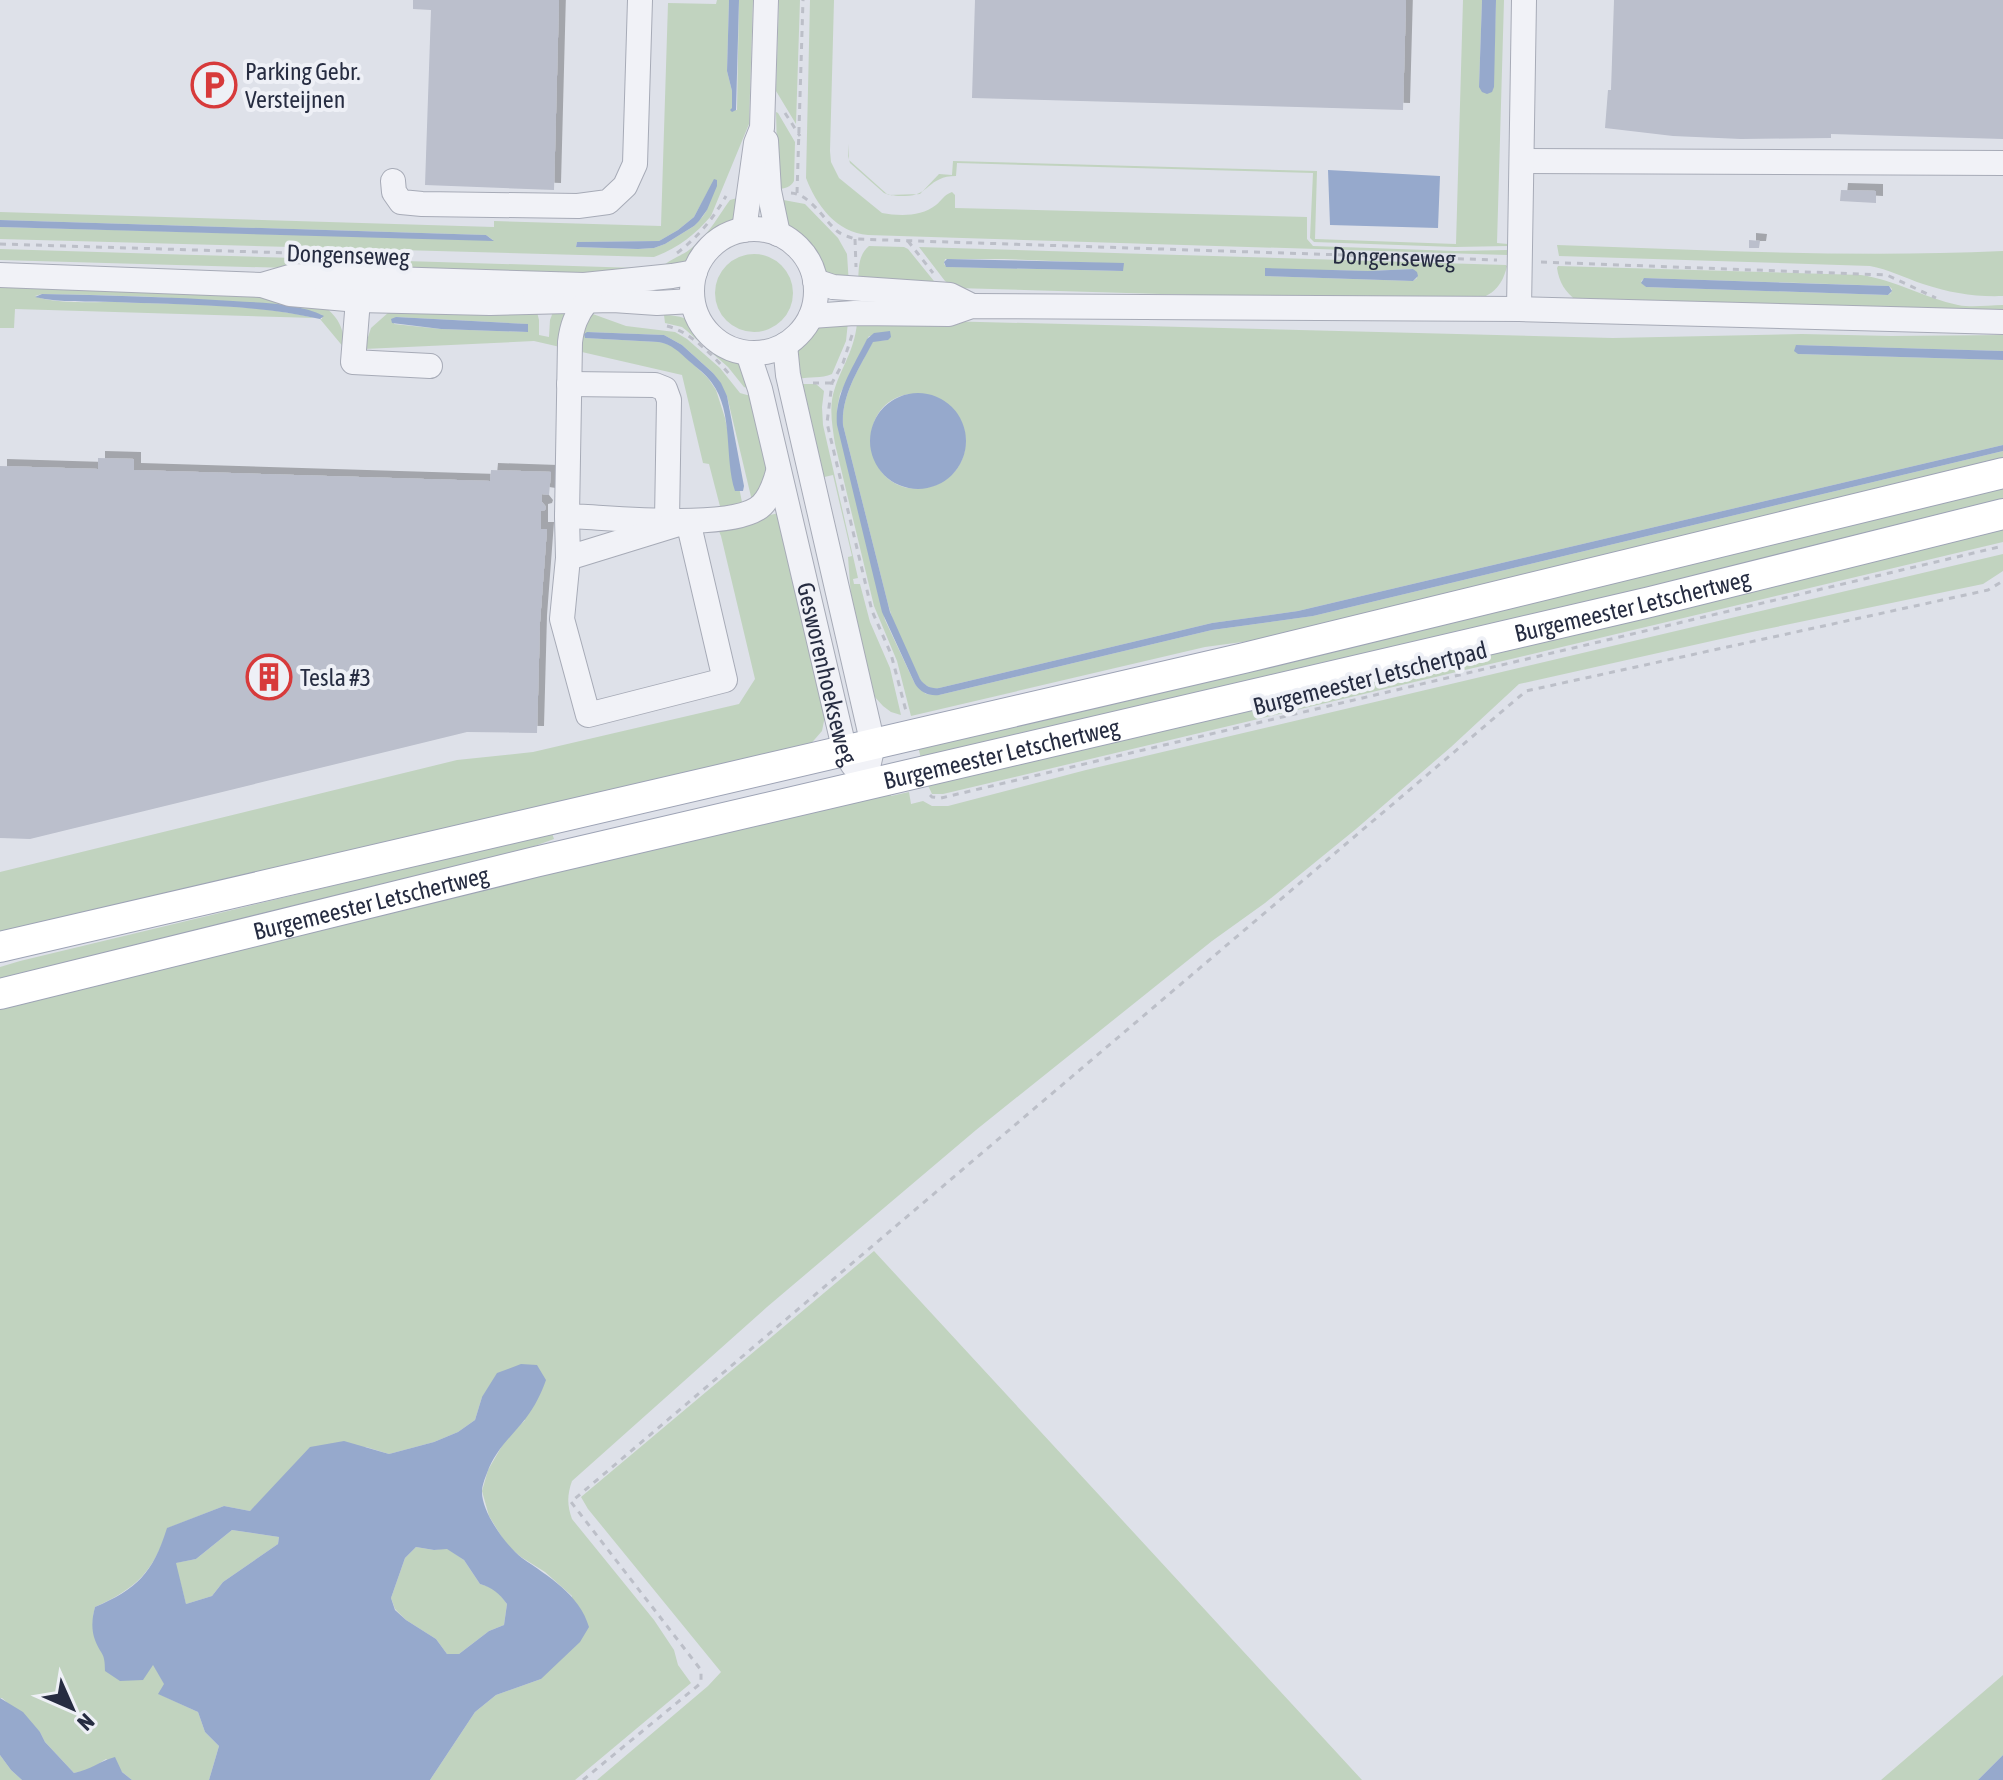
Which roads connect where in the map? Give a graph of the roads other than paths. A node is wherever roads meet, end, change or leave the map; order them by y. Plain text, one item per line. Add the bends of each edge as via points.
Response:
1 (640, 0) edge
2 (766, 0) edge
3 (1524, 0) edge
4 (762, 128) junction
5 (1522, 161) junction
6 (2003, 163) edge
7 (393, 181) dead end
8 (744, 230) junction
9 (778, 234) junction
10 (695, 272) junction
11 (0, 275) edge
12 (815, 281) junction
13 (360, 289) junction
14 (692, 301) junction
15 (961, 301) junction
16 (586, 302) junction
17 (1519, 309) junction
18 (811, 316) junction
19 (2003, 322) edge
20 (785, 345) junction
21 (748, 353) junction
22 (430, 366) dead end
23 (569, 384) junction
24 (778, 472) junction
25 (2003, 473) edge
26 (2003, 514) edge
27 (567, 516) junction
28 (678, 521) junction
29 (568, 558) junction
30 (859, 748) junction
31 (864, 785) junction
32 (0, 947) edge
33 (0, 994) edge

1 - 7 street via 635,164 625,186 608,202 401,202
2 - 4 street
3 - 5 street
4 - 8 street
4 - 9 street
5 - 6 street
5 - 17 street
8 - 9 street
8 - 10 street via 719,240
9 - 12 street via 799,248
10 - 13 street, Dongenseweg via 657,271 584,285
10 - 14 street
11 - 13 street, Dongenseweg via 262,285 293,276
12 - 15 street, Dongenseweg
12 - 18 street
13 - 16 street, Dongenseweg via 490,303
13 - 22 street via 353,362
14 - 16 street, Dongenseweg
14 - 21 street via 706,331 725,346
15 - 17 street, Dongenseweg
15 - 18 street, Dongenseweg via 949,314
16 - 23 street via 572,326
17 - 19 street, Dongenseweg
18 - 20 street
20 - 21 street
20 - 30 street, Gesworenhoekseweg
21 - 24 street, Gesworenhoekseweg
23 - 27 street
23 - 28 street via 665,389
24 - 28 street via 764,504 754,511 722,520
24 - 30 street, Gesworenhoekseweg
25 - 30 main road, Burgemeester Letschertweg
26 - 31 main road, Burgemeester Letschertweg via 926,785
27 - 28 street
27 - 29 street
28 - 29 street
28 - 29 street via 725,680 588,715 562,619
30 - 31 street, Gesworenhoekseweg
30 - 32 main road, Burgemeester Letschertweg
31 - 33 main road, Burgemeester Letschertweg

